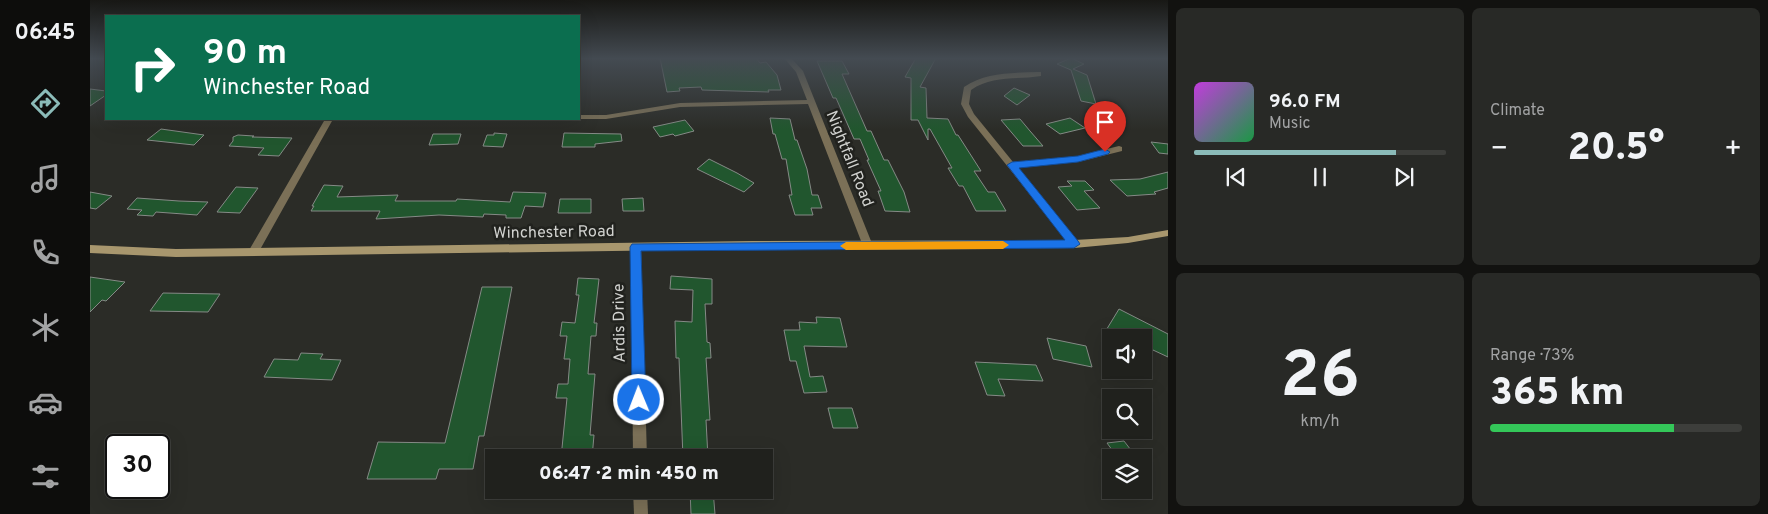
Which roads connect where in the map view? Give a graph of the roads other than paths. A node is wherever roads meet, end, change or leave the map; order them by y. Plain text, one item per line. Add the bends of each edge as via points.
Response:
1 (803, 82) edge
2 (979, 82) edge
3 (810, 102) junction
4 (580, 117) edge
5 (328, 120) edge
6 (1119, 148) dead end
7 (1012, 165) junction
8 (1168, 233) edge
9 (1074, 244) junction
10 (868, 246) junction
11 (636, 247) junction
12 (90, 249) edge
13 (253, 252) junction
14 (640, 449) edge
15 (640, 499) edge
16 (641, 514) edge

1 - 3 street, Nightfall Road
2 - 7 street via 967,90 965,104
3 - 4 street via 680,105 606,117
3 - 10 street, Nightfall Road
5 - 13 street
6 - 7 street via 1078,159
7 - 9 street
8 - 9 street, Winchester Road
9 - 10 street, Winchester Road
10 - 11 street, Winchester Road
11 - 13 street, Winchester Road
11 - 14 street, Ardis Drive
12 - 13 street, Winchester Road
15 - 16 street

